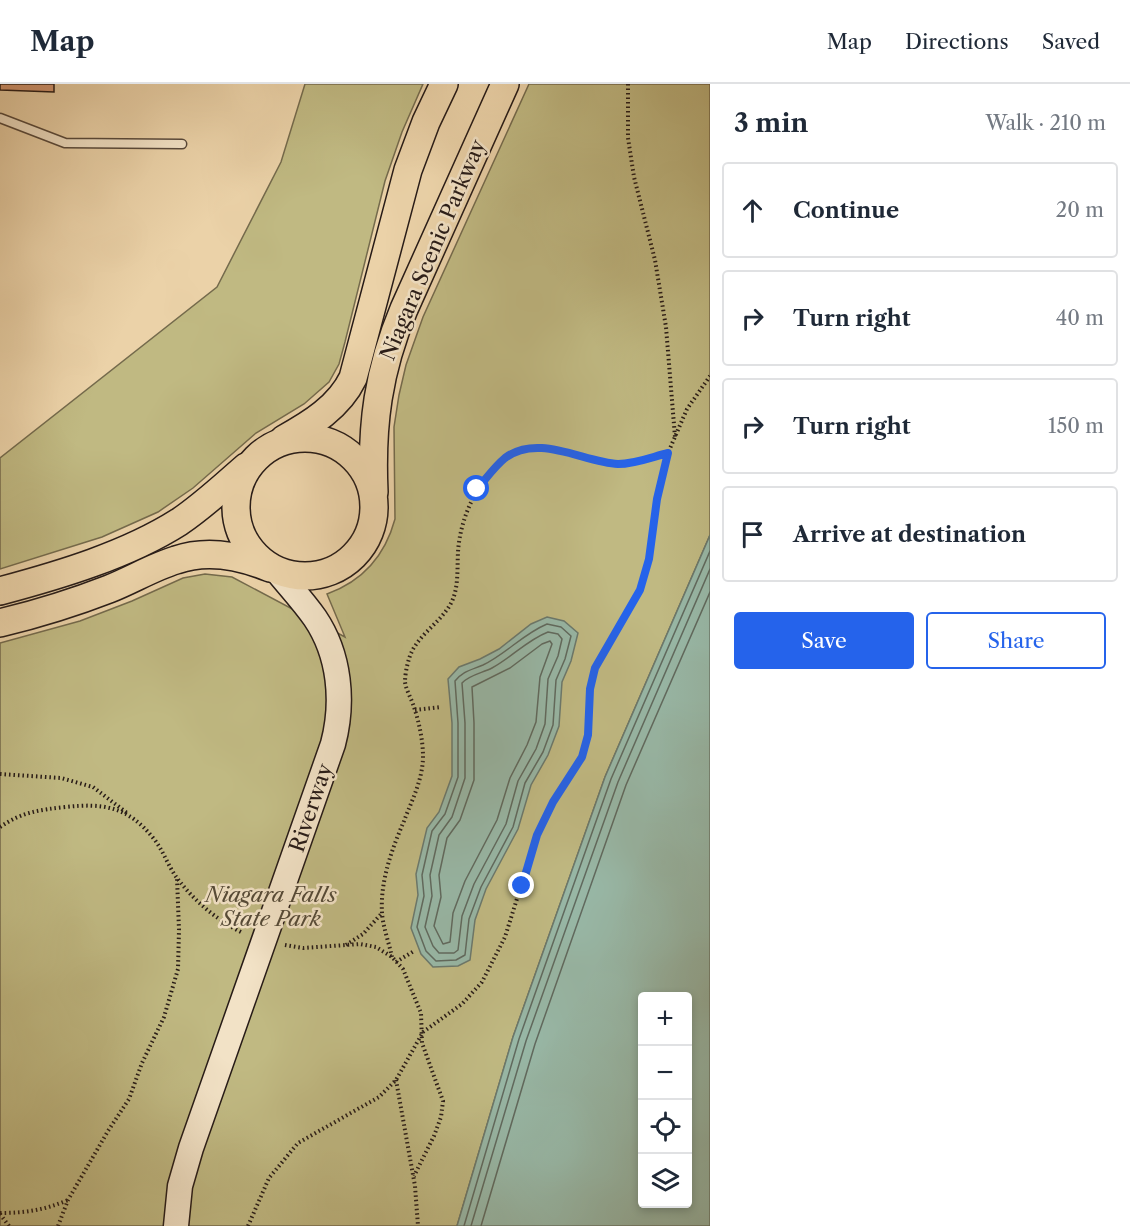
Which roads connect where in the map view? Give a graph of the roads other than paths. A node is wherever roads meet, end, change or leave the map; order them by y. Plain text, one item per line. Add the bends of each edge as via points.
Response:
1 (444, 84) edge
2 (505, 84) edge
3 (0, 118) edge
4 (182, 144) dead end
5 (272, 445) junction
6 (251, 462) junction
7 (374, 492) junction
8 (275, 570) junction
9 (0, 591) edge
10 (0, 623) edge
11 (176, 1226) edge

1 - 5 highway, Niagara Scenic Parkway via 408,170 353,378 340,399 324,413
2 - 7 highway, Niagara Scenic Parkway via 390,343 375,409
3 - 4 lane via 65,143
5 - 6 highway
5 - 7 highway via 298,438 333,445 362,468
6 - 8 highway via 239,486 238,515 251,548
6 - 9 highway via 214,496 132,547
7 - 8 highway via 371,526 363,544 346,561 312,575
8 - 10 highway via 225,556 186,557 92,596
8 - 11 main road, Riverway via 316,620 327,641 335,664 339,715 333,744 191,1148 180,1186

